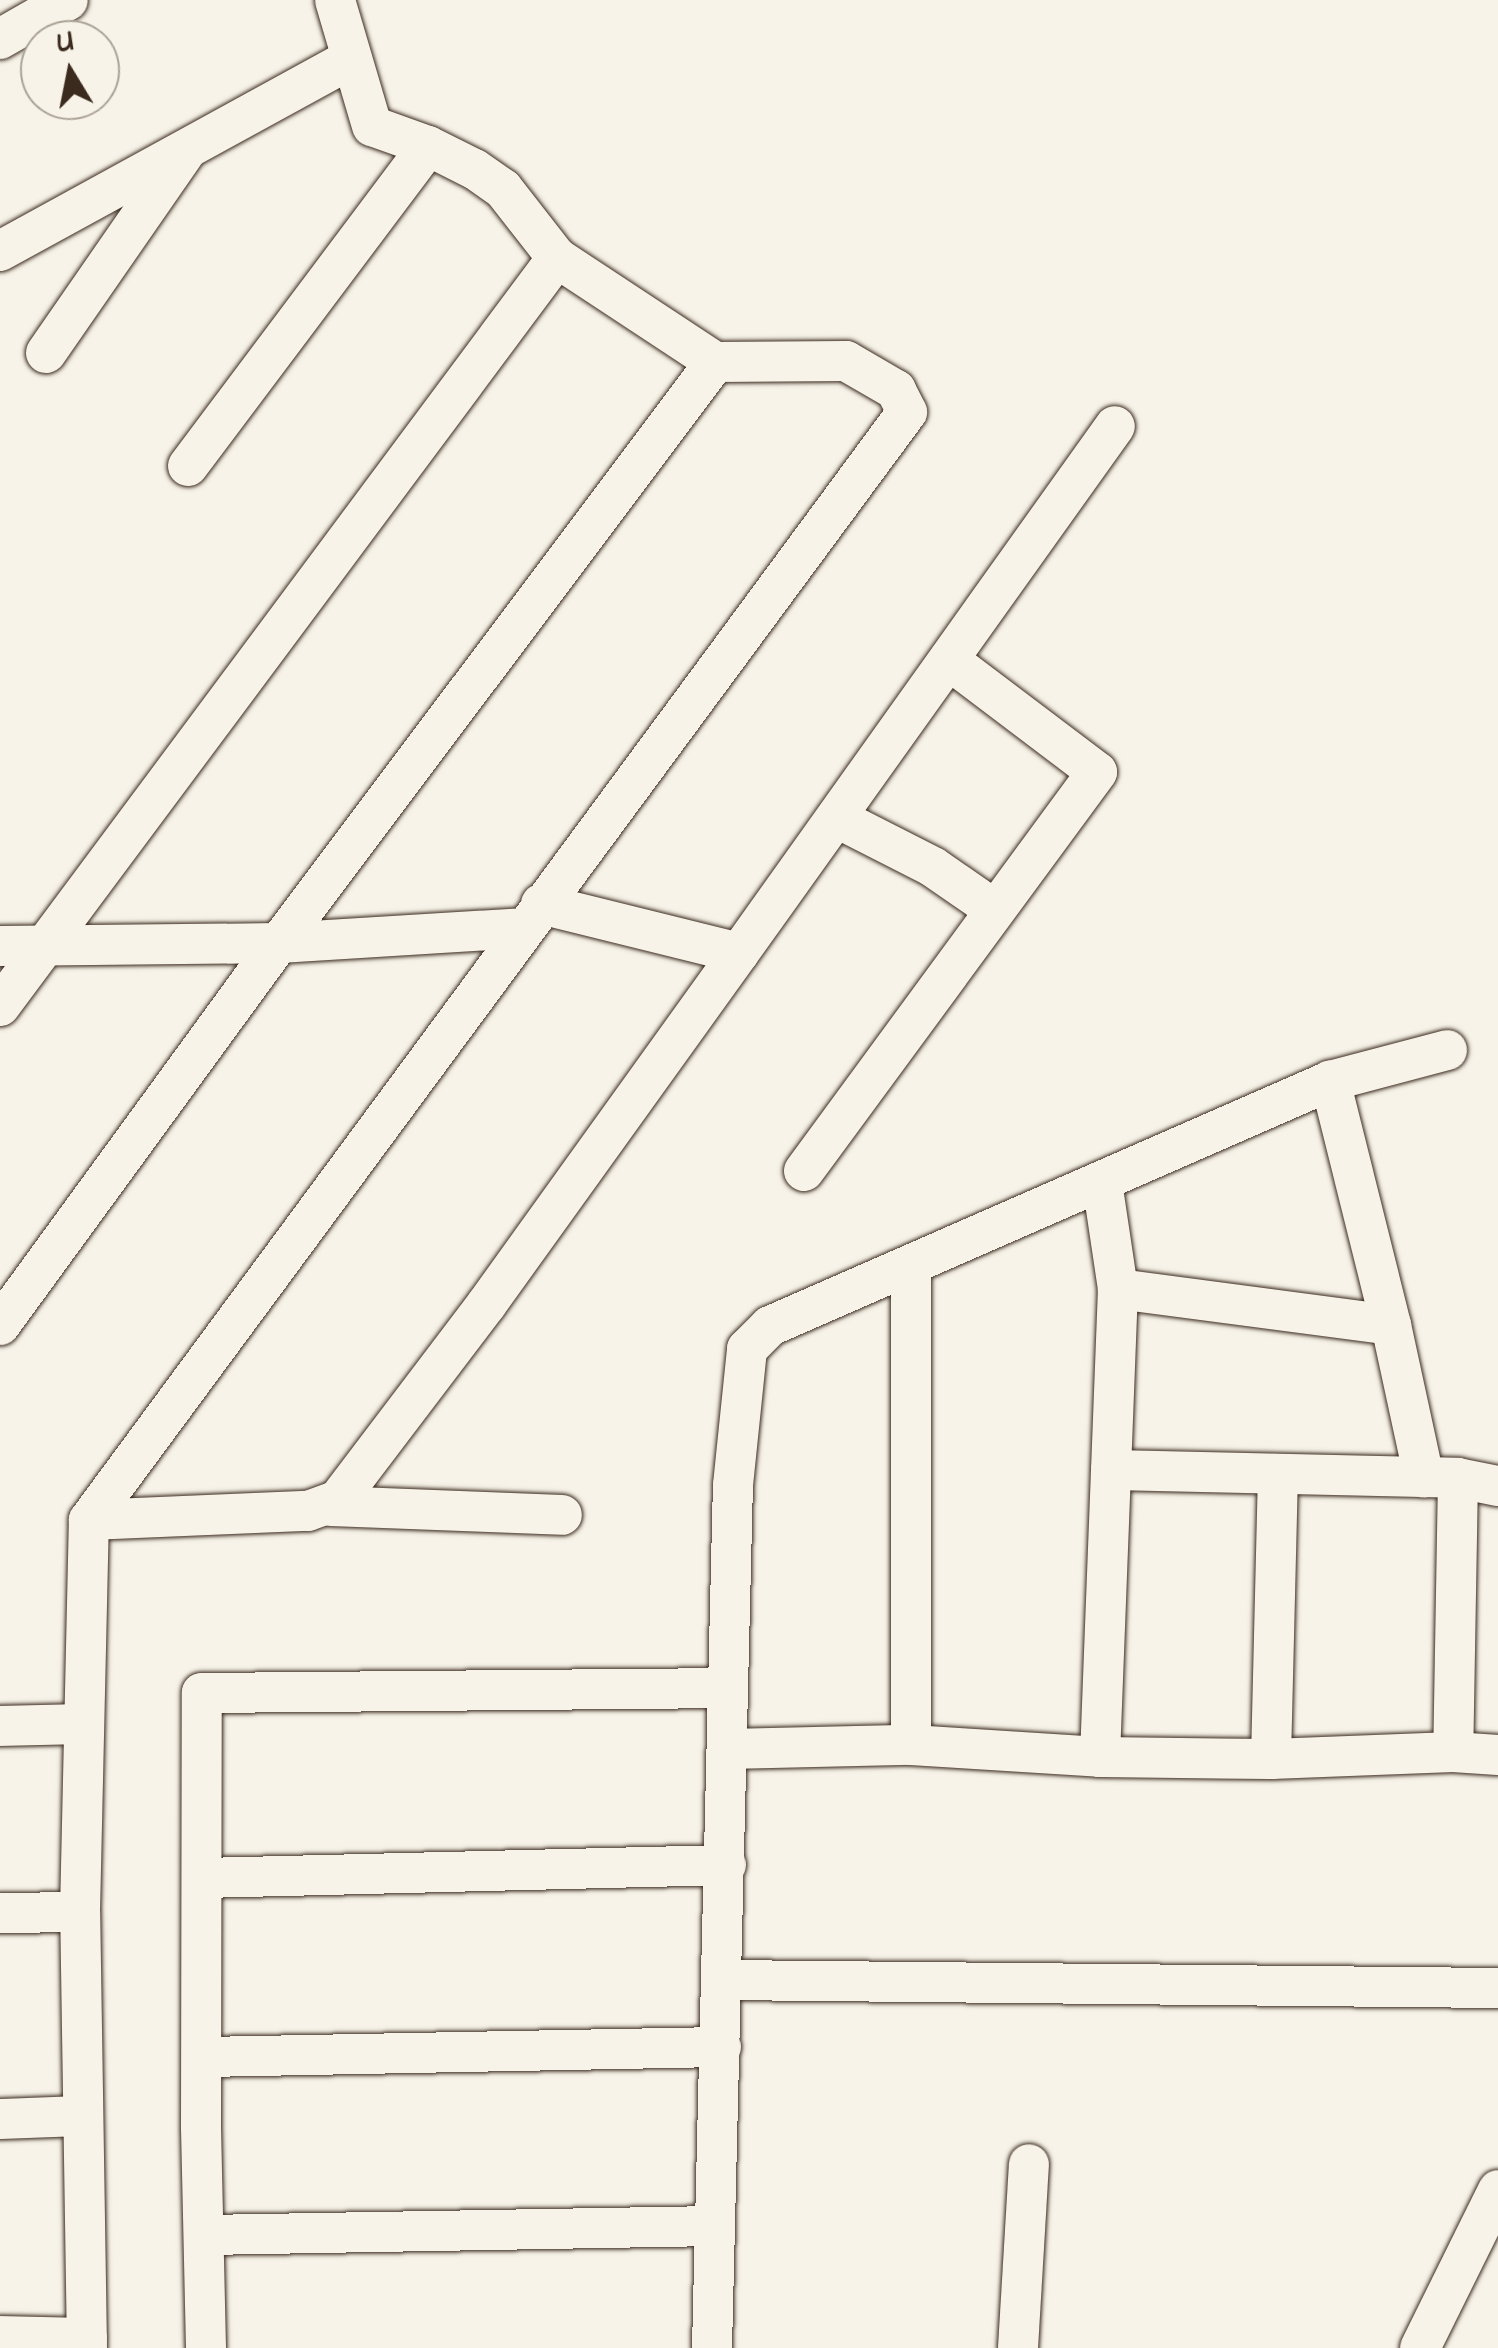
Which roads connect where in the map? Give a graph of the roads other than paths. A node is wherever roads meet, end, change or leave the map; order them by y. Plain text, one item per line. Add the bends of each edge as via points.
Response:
1 (68, 0) edge
2 (334, 0) edge
3 (0, 39) edge
4 (352, 59) junction
5 (191, 144) junction
6 (428, 146) junction
7 (0, 251) edge
8 (557, 258) junction
9 (46, 353) dead end
10 (715, 362) junction
11 (1115, 426) dead end
12 (188, 466) dead end
13 (949, 660) junction
14 (836, 818) junction
15 (996, 910) junction
16 (532, 916) junction
17 (44, 944) junction
18 (279, 944) junction
19 (0, 946) edge
20 (739, 954) junction
21 (0, 1006) edge
22 (1448, 1050) dead end
23 (1330, 1081) junction
24 (804, 1171) dead end
25 (1102, 1182) junction
26 (911, 1265) junction
27 (1118, 1289) junction
28 (0, 1325) edge
29 (1391, 1326) junction
30 (1111, 1470) junction
31 (1278, 1474) junction
32 (1441, 1477) junction
33 (1498, 1486) edge
34 (330, 1506) junction
35 (562, 1515) dead end
36 (89, 1520) junction
37 (728, 1688) junction
38 (84, 1724) junction
39 (0, 1726) edge
40 (911, 1744) junction
41 (728, 1749) junction
42 (1453, 1752) junction
43 (1498, 1755) edge
44 (1100, 1757) junction
45 (1271, 1759) junction
46 (726, 1865) junction
47 (203, 1878) junction
48 (80, 1912) junction
49 (0, 1913) edge
50 (722, 1980) junction
51 (1498, 1988) edge
52 (720, 2047) junction
53 (204, 2057) junction
54 (80, 2116) junction
55 (0, 2118) edge
56 (1030, 2164) dead end
57 (1498, 2190) edge
58 (714, 2226) junction
59 (205, 2235) junction
60 (0, 2336) edge
61 (86, 2343) edge
62 (206, 2348) edge
63 (712, 2348) edge
64 (1018, 2348) edge
65 (1420, 2348) edge

1 - 3 street
2 - 4 street
4 - 5 street
4 - 6 street via 372,126
5 - 7 street
5 - 9 street
6 - 8 street via 503,189
6 - 12 street
8 - 10 street
8 - 17 street
10 - 16 street via 846,361 896,390 907,412
10 - 18 street
11 - 13 street
13 - 14 street
13 - 15 street via 1096,772
14 - 15 street via 933,866
14 - 20 street
15 - 24 street
16 - 18 street
16 - 20 street
16 - 36 street
17 - 18 street
17 - 19 street
17 - 21 street
18 - 28 street
20 - 34 street via 486,1306
22 - 23 street
23 - 25 street
23 - 29 street
25 - 26 street
25 - 27 street
26 - 37 street via 770,1326 743,1360
26 - 40 street
27 - 29 street
27 - 30 street
29 - 32 street
30 - 31 street
30 - 44 street
31 - 32 street
31 - 45 street
32 - 33 street
32 - 42 street
34 - 35 street
34 - 36 street
36 - 38 street
37 - 41 street
37 - 47 street via 202,1694
38 - 39 street
38 - 48 street
40 - 41 street
40 - 44 street
41 - 46 street
42 - 43 street
42 - 45 street
44 - 45 street
46 - 47 street
46 - 50 street
47 - 53 street
48 - 49 street
48 - 54 street
50 - 51 street
50 - 52 street
52 - 53 street
52 - 58 street
53 - 59 street
54 - 55 street
54 - 61 street
56 - 64 street
57 - 65 street
58 - 59 street
58 - 63 street
59 - 62 street
60 - 61 street

